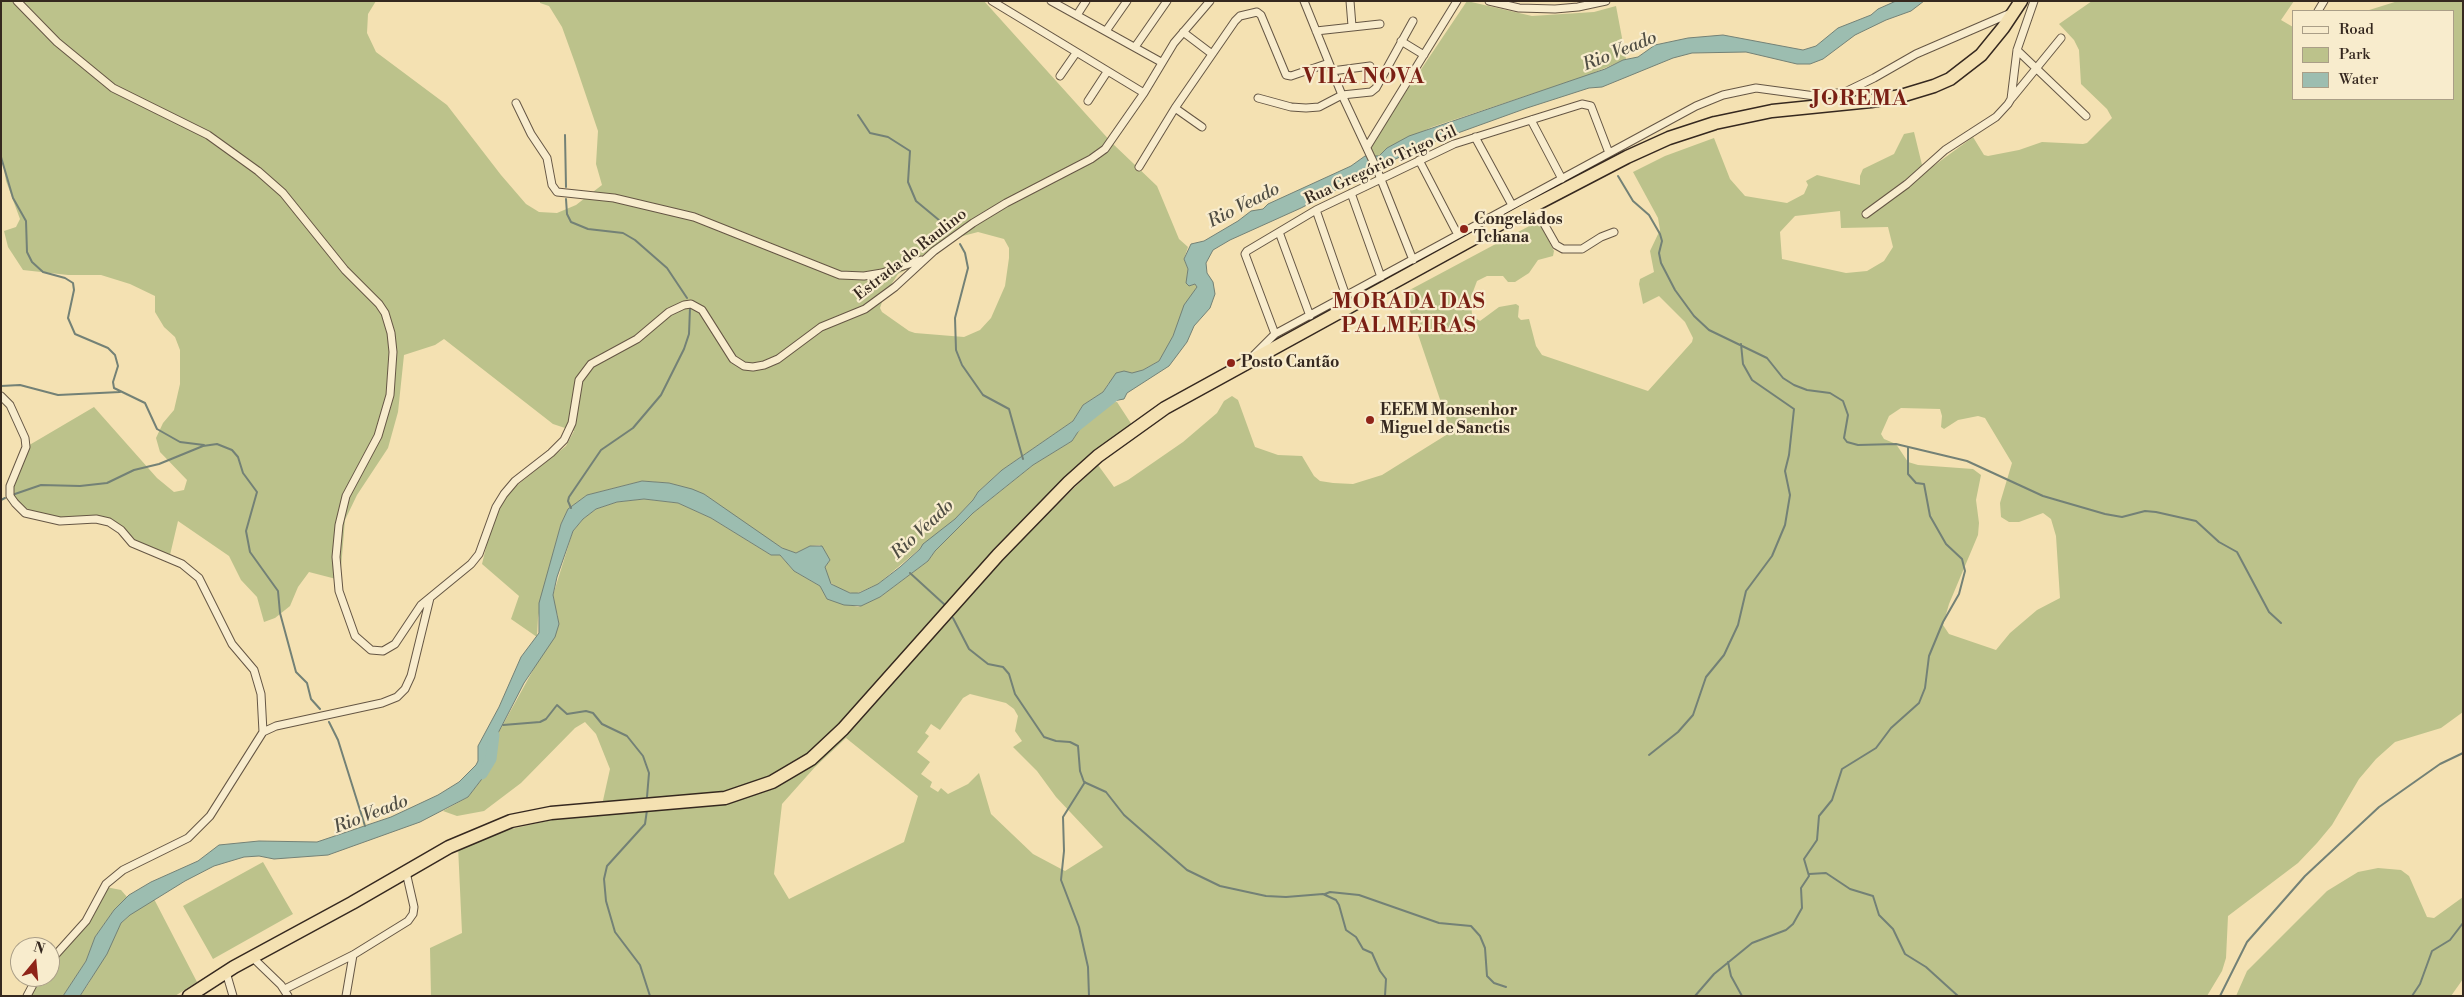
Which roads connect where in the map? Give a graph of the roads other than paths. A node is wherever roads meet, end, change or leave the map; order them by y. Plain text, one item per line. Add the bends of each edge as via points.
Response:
1 (17, 1) edge
2 (992, 1) edge
3 (1051, 1) edge
4 (1086, 1) edge
5 (1127, 1) edge
6 (1167, 1) edge
7 (1210, 1) edge
8 (1304, 1) edge
9 (1350, 1) edge
10 (1457, 1) edge
11 (1489, 1) edge
12 (1606, 1) edge
13 (2021, 1) edge
14 (2034, 1) edge
15 (2013, 12) junction
16 (1077, 15) junction
17 (1413, 21) dead end
18 (1380, 24) dead end
19 (1352, 26) junction
20 (1106, 31) junction
21 (1316, 31) junction
22 (1183, 32) junction
23 (2061, 38) dead end
24 (1401, 41) junction
25 (1135, 46) junction
26 (2016, 50) junction
27 (1076, 53) junction
28 (1212, 54) junction
29 (1424, 55) junction
30 (1161, 62) junction
31 (1329, 63) junction
32 (1370, 66) dead end
33 (2036, 70) junction
34 (1332, 71) junction
35 (1107, 72) junction
36 (1060, 76) dead end
37 (1144, 93) junction
38 (1342, 95) junction
39 (1258, 98) dead end
40 (2012, 99) junction
41 (1088, 101) dead end
42 (516, 103) dead end
43 (1175, 108) junction
44 (2086, 116) dead end
45 (1531, 120) junction
46 (1202, 127) dead end
47 (1475, 137) junction
48 (1367, 148) junction
49 (1608, 153) junction
50 (1419, 160) junction
51 (1139, 166) dead end
52 (1380, 176) junction
53 (1562, 179) junction
54 (1351, 193) junction
55 (1512, 205) junction
56 (1534, 206) junction
57 (1316, 210) junction
58 (1866, 214) dead end
59 (1279, 232) junction
60 (1614, 232) dead end
61 (1458, 235) junction
62 (926, 258) junction
63 (1414, 260) junction
64 (1381, 277) junction
65 (1346, 296) junction
66 (1310, 316) junction
67 (1276, 334) junction
68 (1249, 361) junction
69 (1, 396) edge
70 (430, 598) junction
71 (262, 732) junction
72 (406, 872) junction
73 (60, 950) edge
74 (353, 956) junction
75 (252, 957) junction
76 (226, 972) junction
77 (286, 992) edge
78 (189, 996) edge
79 (233, 996) edge
80 (346, 996) edge

1 - 70 street, Estrada do Raulino via 57,42 113,88 208,135 258,171 283,193 345,270 379,304 391,333 392,383 378,436 342,509 336,557 339,591 355,636 371,650 383,651 395,644 421,605
2 - 27 street
3 - 16 street
4 - 16 street
5 - 20 street
6 - 25 street
7 - 22 street
8 - 21 street
9 - 19 street
10 - 29 street
11 - 12 street via 1519,8 1555,9
13 - 15 highway
14 - 26 street
15 - 49 street via 1916,54 1845,92 1815,96 1763,89 1734,92 1690,109
15 - 56 highway via 1981,55 1950,79 1934,86 1901,96 1772,111 1693,129 1627,157
16 - 20 street
17 - 24 street
18 - 19 street
19 - 21 street
20 - 25 street
21 - 31 street
22 - 28 street
22 - 30 street
23 - 33 street
24 - 29 street
24 - 38 street via 1374,90 1368,94
25 - 30 street
26 - 33 street
26 - 40 street
27 - 35 street
27 - 36 street
28 - 31 street via 1240,16 1257,12 1286,75
28 - 43 street
29 - 48 street
30 - 37 street
31 - 34 street
32 - 34 street
33 - 40 street
33 - 44 street
34 - 38 street
35 - 37 street
35 - 41 street
37 - 62 street, Estrada do Raulino via 1105,149 990,212
38 - 39 street via 1319,107 1306,108
38 - 48 street
40 - 58 street via 1996,117 1945,150
42 - 62 street via 547,158 552,185 557,192 614,198 694,218 840,275 882,273
43 - 46 street
43 - 51 street
45 - 47 street, Rua Gregório Trigo Gil
45 - 49 street, Rua Gregório Trigo Gil via 1582,104 1591,106
45 - 53 street
47 - 50 street, Rua Gregório Trigo Gil
47 - 55 street
48 - 52 street
49 - 53 street
50 - 52 street, Rua Gregório Trigo Gil
50 - 61 street
52 - 54 street, Rua Gregório Trigo Gil
52 - 63 street
53 - 55 street
54 - 57 street, Rua Gregório Trigo Gil
54 - 64 street
55 - 61 street
56 - 60 street via 1556,245 1563,249 1582,249 1601,236
56 - 68 highway
57 - 59 street, Rua Gregório Trigo Gil
57 - 65 street
59 - 66 street
59 - 67 street, Rua Gregório Trigo Gil via 1246,251 1245,257
61 - 63 street
62 - 70 street, Estrada do Raulino via 874,304 822,327 778,359 764,365 753,367 738,362 702,310 691,304 675,308 636,339 602,357 579,380 572,423 564,440 504,494 479,554
63 - 64 street
64 - 65 street
65 - 66 street
66 - 67 street
67 - 68 street
68 - 72 highway via 1164,408 1098,456 1069,482 811,759 772,782 725,798 550,813 511,821 449,847
69 - 71 street via 10,405 25,438 26,447 10,486 10,496 15,503 25,512 50,519 96,518 109,522 122,530 132,543 182,564 200,578 228,637 254,670 261,694
70 - 71 street via 412,676 397,697
71 - 73 street via 210,816 188,838 123,870 106,884 86,921
72 - 74 street via 413,895 413,914 397,930
72 - 75 highway
74 - 77 street
74 - 80 street
75 - 76 highway
75 - 77 street
76 - 78 highway
76 - 79 street

